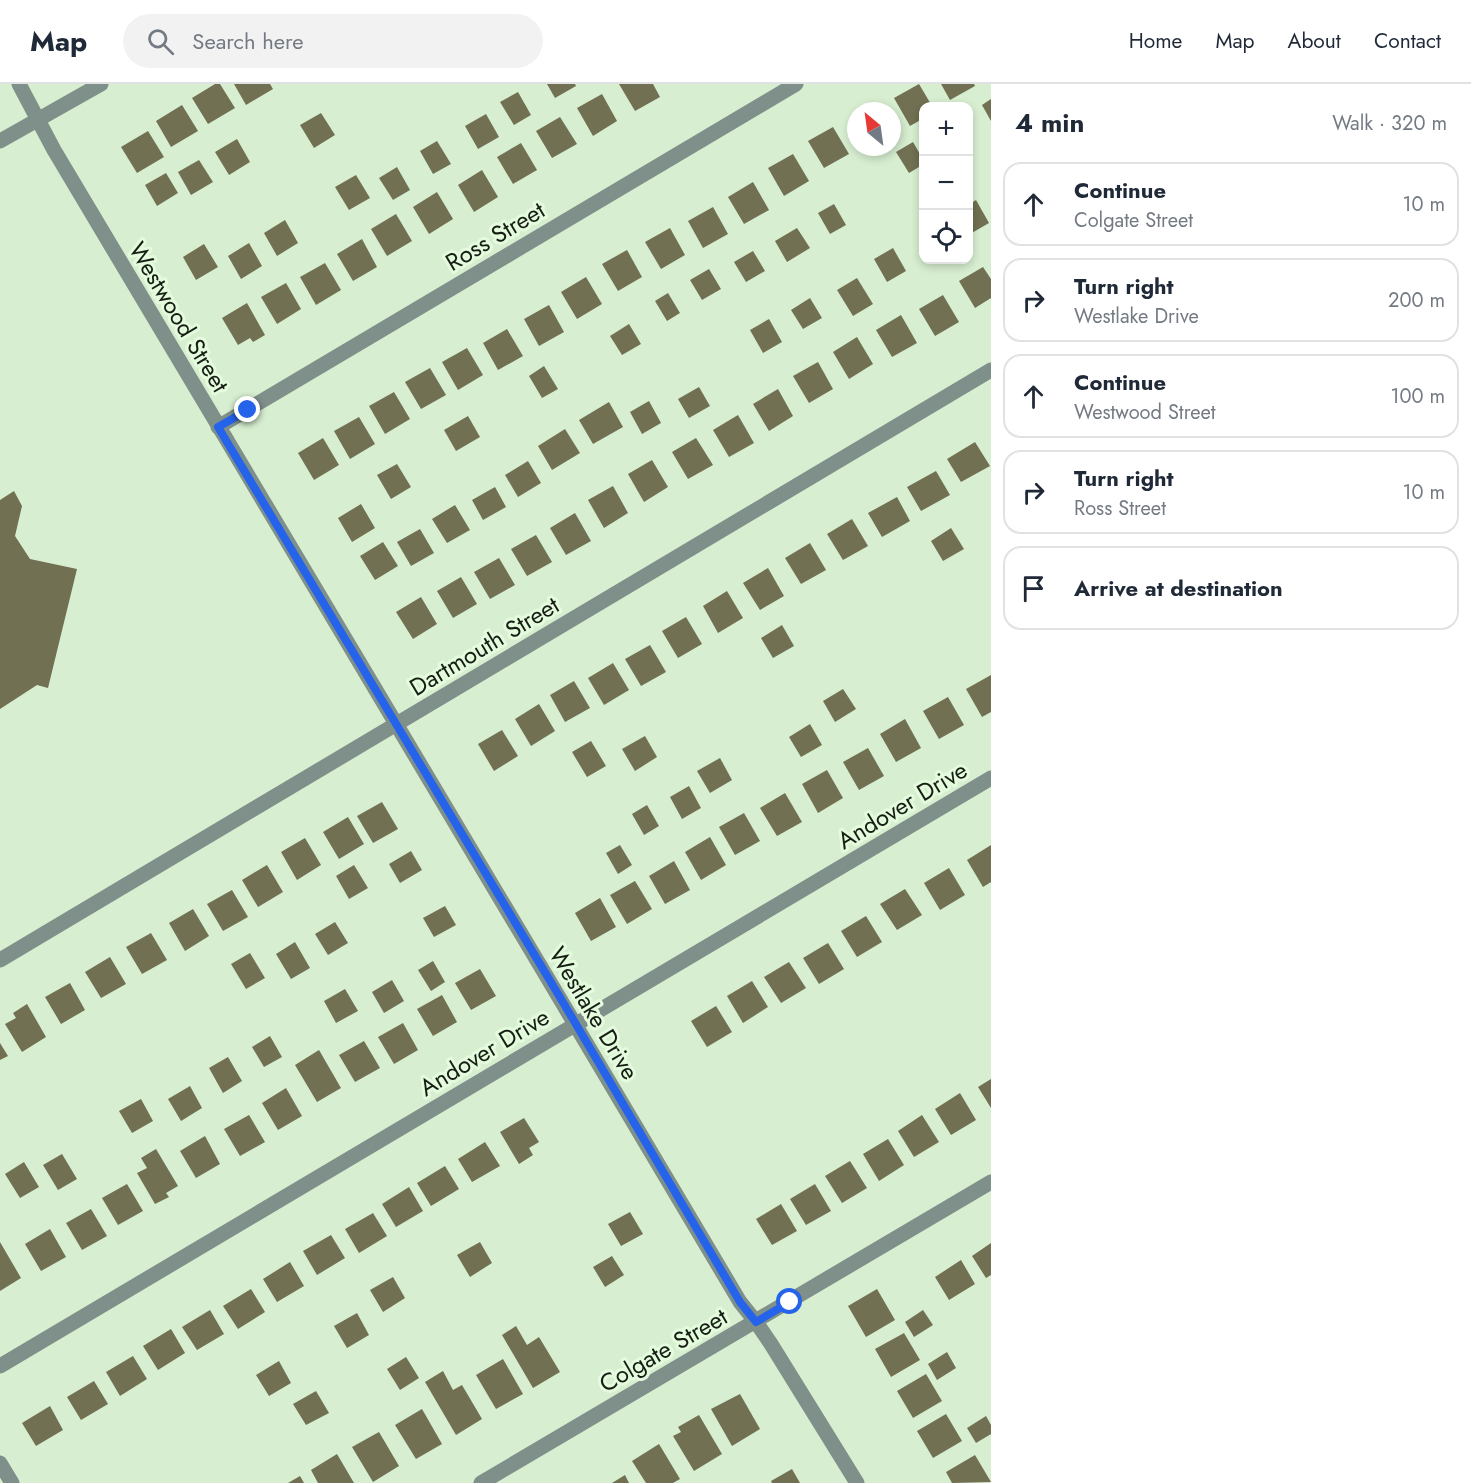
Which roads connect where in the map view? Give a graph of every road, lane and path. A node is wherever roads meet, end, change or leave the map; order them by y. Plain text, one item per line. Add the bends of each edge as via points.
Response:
1 (19, 84) edge
2 (101, 84) edge
3 (796, 84) edge
4 (37, 118) junction
5 (0, 141) edge
6 (991, 370) edge
7 (218, 427) junction
8 (396, 725) junction
9 (991, 778) edge
10 (0, 960) edge
11 (574, 1024) junction
12 (991, 1182) edge
13 (756, 1322) junction
14 (0, 1366) edge
15 (0, 1463) edge
16 (12, 1483) edge
17 (481, 1483) edge
18 (857, 1483) edge

1 - 4 street, Westwood Street
2 - 4 street
3 - 7 street, Ross Street
4 - 5 street
4 - 7 street, Westwood Street
6 - 8 street, Dartmouth Street
7 - 8 street, Westwood Street
8 - 10 street, Dartmouth Street
8 - 11 street, Westlake Drive
9 - 11 street, Andover Drive
11 - 13 street, Westlake Drive via 740,1302
11 - 14 street, Andover Drive
12 - 13 street, Colgate Street
13 - 17 street, Colgate Street
13 - 18 street, Westlake Drive
15 - 16 street

